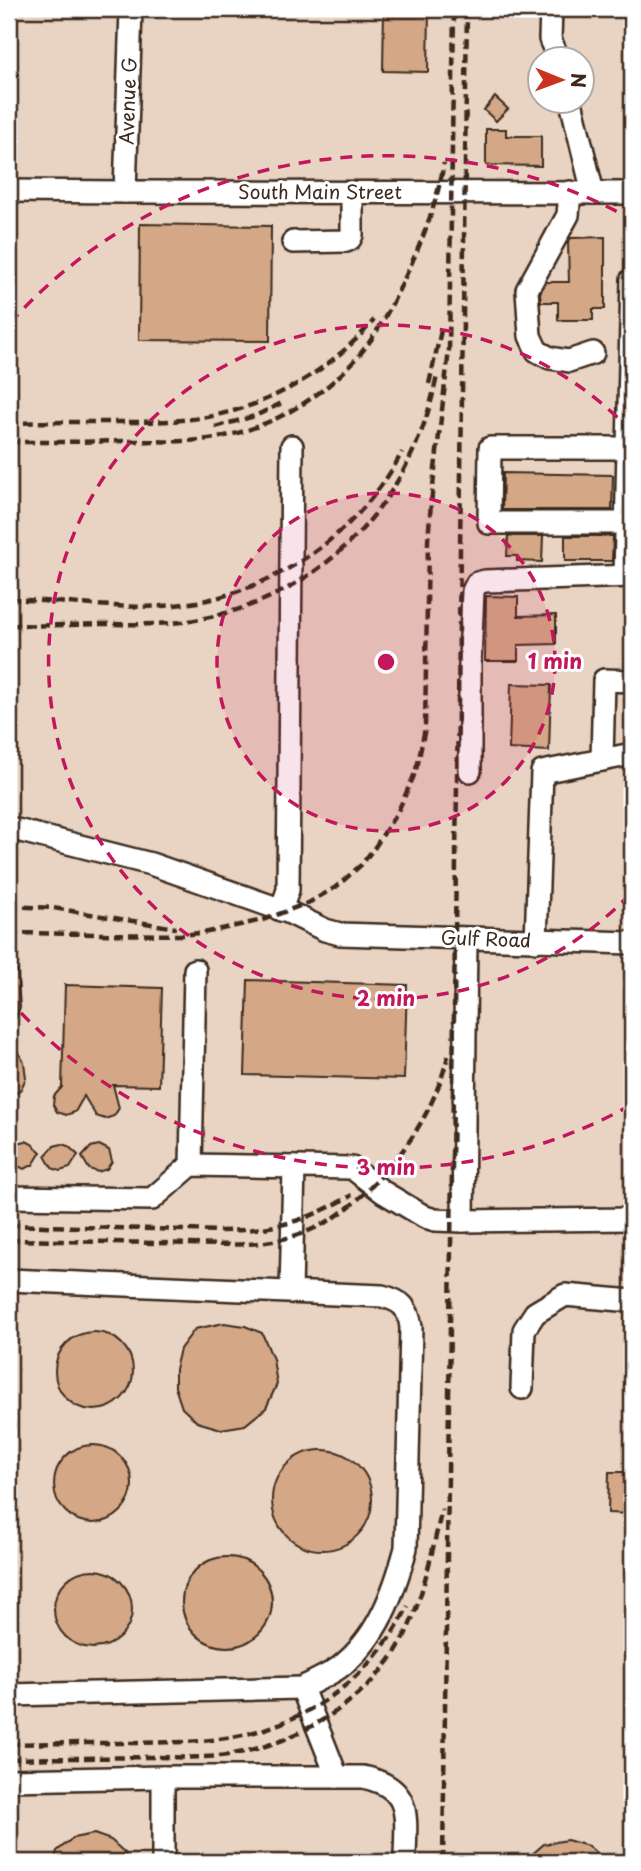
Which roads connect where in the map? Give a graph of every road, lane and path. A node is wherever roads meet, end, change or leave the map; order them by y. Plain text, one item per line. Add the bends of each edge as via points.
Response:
1 (131, 9) edge
2 (551, 9) edge
3 (553, 46) edge
4 (574, 116) edge
5 (9, 191) edge
6 (125, 192) junction
7 (570, 192) junction
8 (593, 192) junction
9 (352, 193) junction
10 (632, 193) edge
11 (293, 242) dead end
12 (632, 279) edge
13 (593, 353) dead end
14 (292, 446) dead end
15 (628, 448) junction
16 (627, 523) junction
17 (629, 576) edge
18 (632, 681) edge
19 (632, 754) edge
20 (602, 760) junction
21 (470, 771) dead end
22 (9, 828) edge
23 (281, 910) junction
24 (466, 939) junction
25 (536, 941) junction
26 (632, 943) edge
27 (195, 970) dead end
28 (191, 1164) junction
29 (294, 1167) junction
30 (9, 1197) edge
31 (632, 1219) edge
32 (463, 1221) junction
33 (9, 1280) edge
34 (291, 1292) junction
35 (632, 1301) edge
36 (522, 1388) dead end
37 (302, 1688) junction
38 (9, 1695) edge
39 (163, 1777) junction
40 (337, 1777) junction
41 (9, 1780) edge
42 (163, 1862) edge
43 (405, 1862) edge

1 - 6 street, Avenue G
2 - 3 street
4 - 8 street
5 - 6 street, South Main Street
6 - 9 street, South Main Street
7 - 8 street, South Main Street
7 - 9 street, South Main Street
7 - 13 street via 568,215 527,290 530,336 537,351 550,358 569,361
8 - 10 street, South Main Street
9 - 11 street via 350,239
12 - 15 street
14 - 23 street via 288,890
15 - 16 street
15 - 16 street via 490,448 489,523
16 - 17 street
17 - 21 street via 477,583 470,659
18 - 20 street via 604,680
19 - 20 street
20 - 25 street via 542,772
22 - 23 street, Gulf Road via 151,864
23 - 24 street, Gulf Road via 340,934
24 - 25 street, Gulf Road
24 - 32 street
25 - 26 street, Gulf Road
27 - 28 street
28 - 29 street
28 - 30 street via 152,1199
29 - 32 street via 352,1168 425,1217
29 - 34 street
31 - 32 street
33 - 34 street
34 - 37 street via 392,1298 409,1314 411,1328 406,1548 397,1582 364,1643 341,1666
35 - 36 street via 565,1295 535,1313 523,1331
37 - 38 street
37 - 40 street
39 - 40 street
39 - 41 street
39 - 42 street
40 - 43 street via 376,1780 397,1793 405,1817

